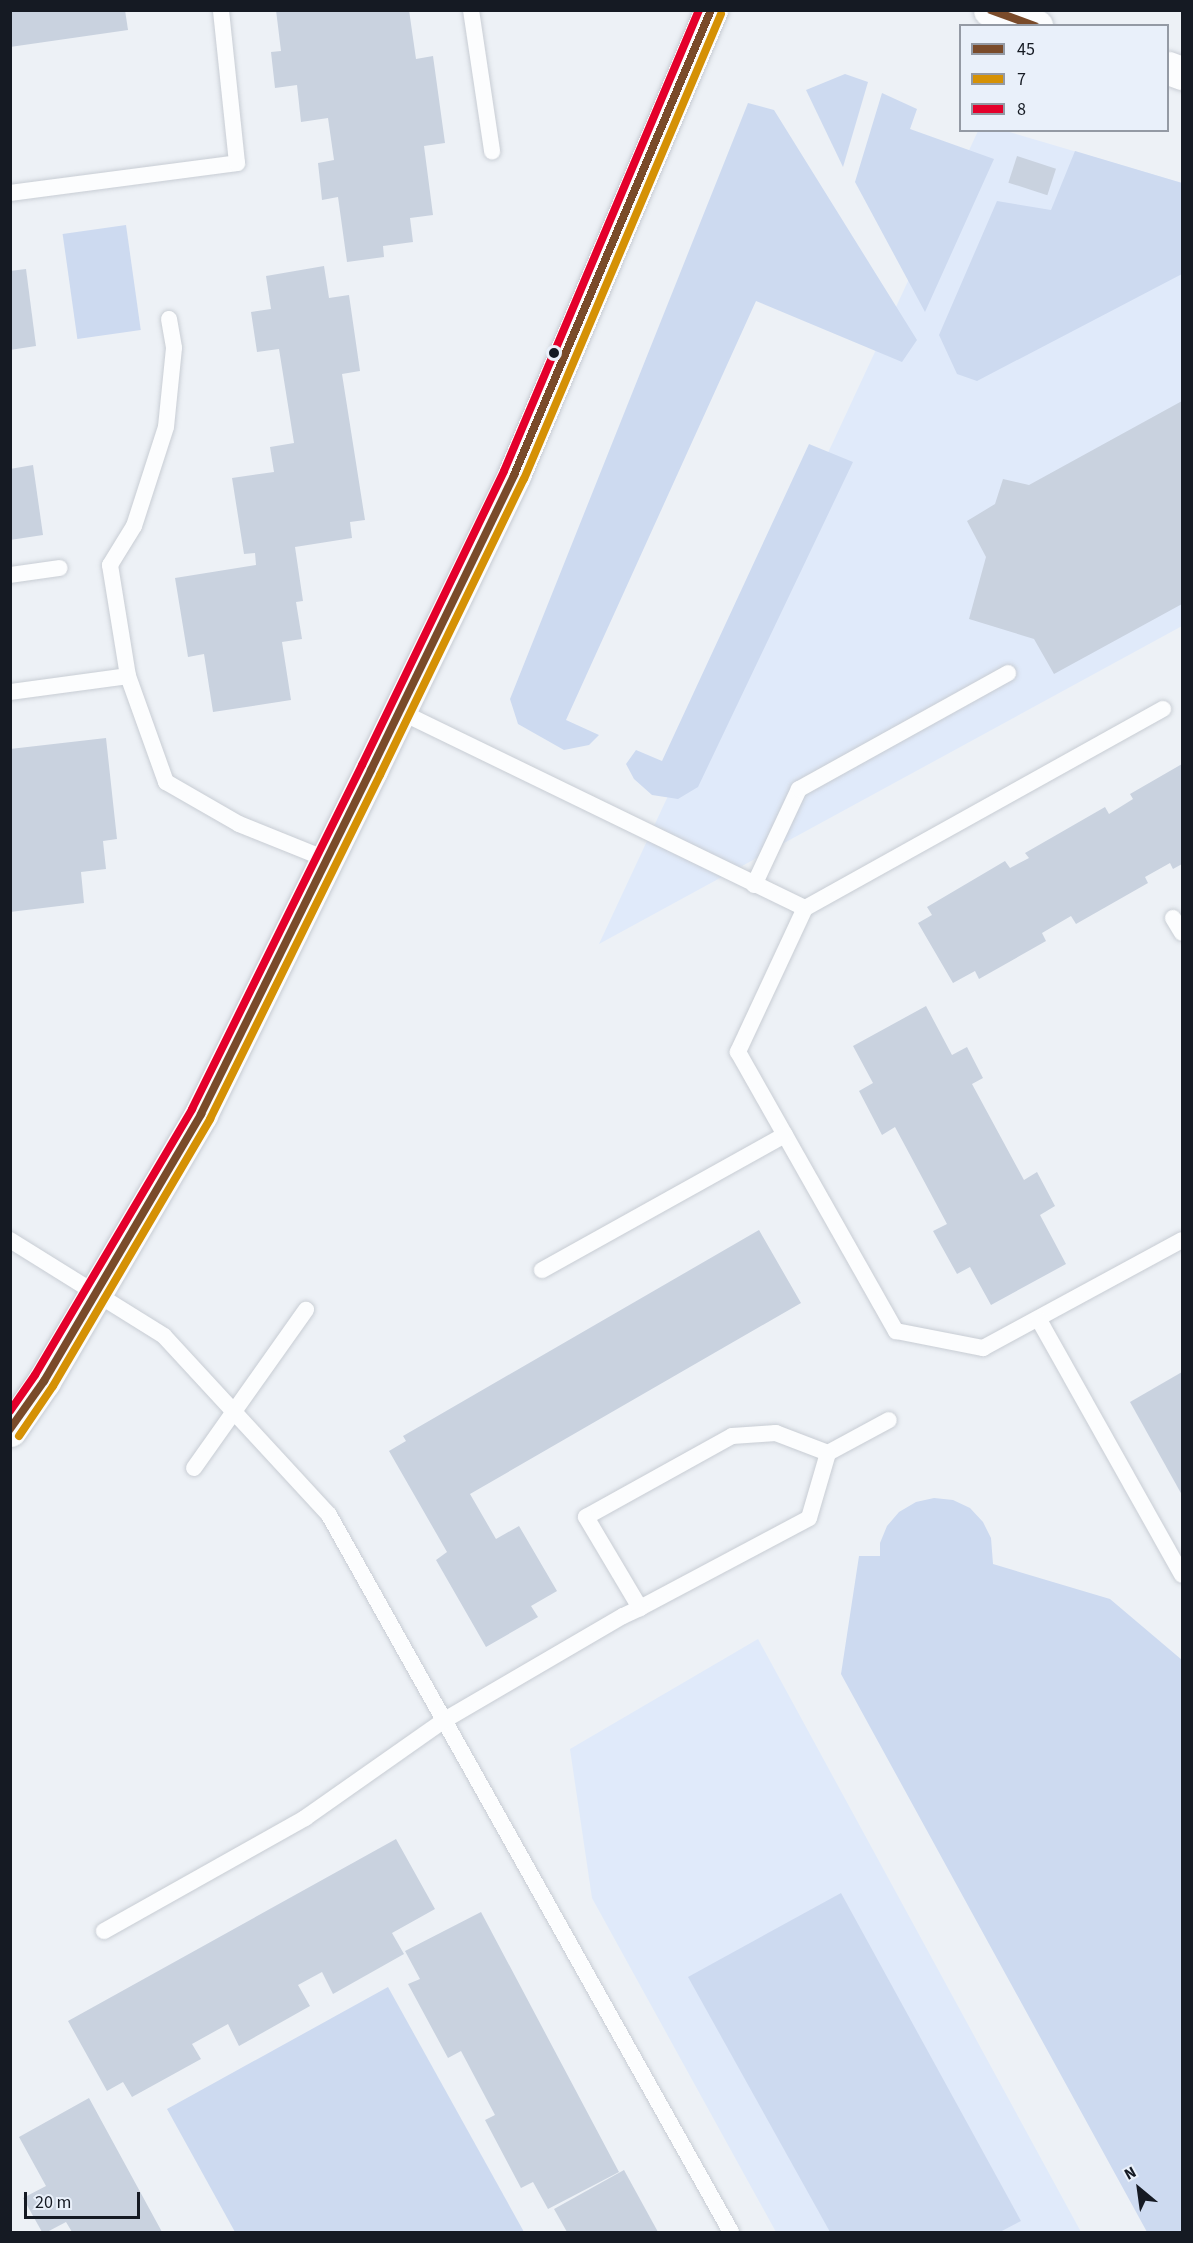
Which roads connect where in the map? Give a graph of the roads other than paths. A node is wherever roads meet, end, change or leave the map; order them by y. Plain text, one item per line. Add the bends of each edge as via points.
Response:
1 (221, 10) edge
2 (471, 10) edge
3 (711, 10) edge
4 (990, 10) edge
5 (1030, 24) edge
6 (492, 151) dead end
7 (10, 193) edge
8 (169, 319) dead end
9 (60, 568) dead end
10 (10, 575) edge
11 (1008, 673) dead end
12 (128, 676) junction
13 (10, 692) edge
14 (1163, 709) dead end
15 (399, 711) junction
16 (326, 859) junction
17 (754, 885) junction
18 (805, 908) junction
19 (1173, 918) dead end
20 (1182, 933) edge
21 (785, 1135) junction
22 (10, 1240) edge
23 (1182, 1240) edge
24 (542, 1270) dead end
25 (94, 1294) junction
26 (306, 1310) dead end
27 (1039, 1320) junction
28 (234, 1411) junction
29 (889, 1420) dead end
30 (10, 1430) edge
31 (828, 1453) junction
32 (194, 1468) dead end
33 (1182, 1575) edge
34 (640, 1608) junction
35 (443, 1721) junction
36 (104, 1931) dead end
37 (731, 2232) edge

1 - 7 lane via 237,163
2 - 6 lane
3 - 15 main road via 514,475
4 - 5 main road
8 - 12 lane via 174,348 166,427 134,526 110,565
9 - 10 lane
11 - 17 lane via 799,789
12 - 13 lane
12 - 16 lane via 166,782 239,824
14 - 18 lane
15 - 16 main road
15 - 17 lane
16 - 25 main road via 201,1114
17 - 18 lane
18 - 21 lane via 738,1052
19 - 20 lane
21 - 24 lane
21 - 27 lane via 896,1331 983,1348
22 - 25 lane
23 - 27 lane
25 - 28 lane via 164,1336
25 - 30 main road via 44,1381
26 - 28 lane
27 - 33 lane
28 - 32 lane
28 - 35 lane via 329,1515
29 - 31 lane
31 - 34 lane via 809,1518
31 - 34 lane via 776,1432 732,1436 586,1517
34 - 35 lane
35 - 36 lane via 305,1818
35 - 37 lane

